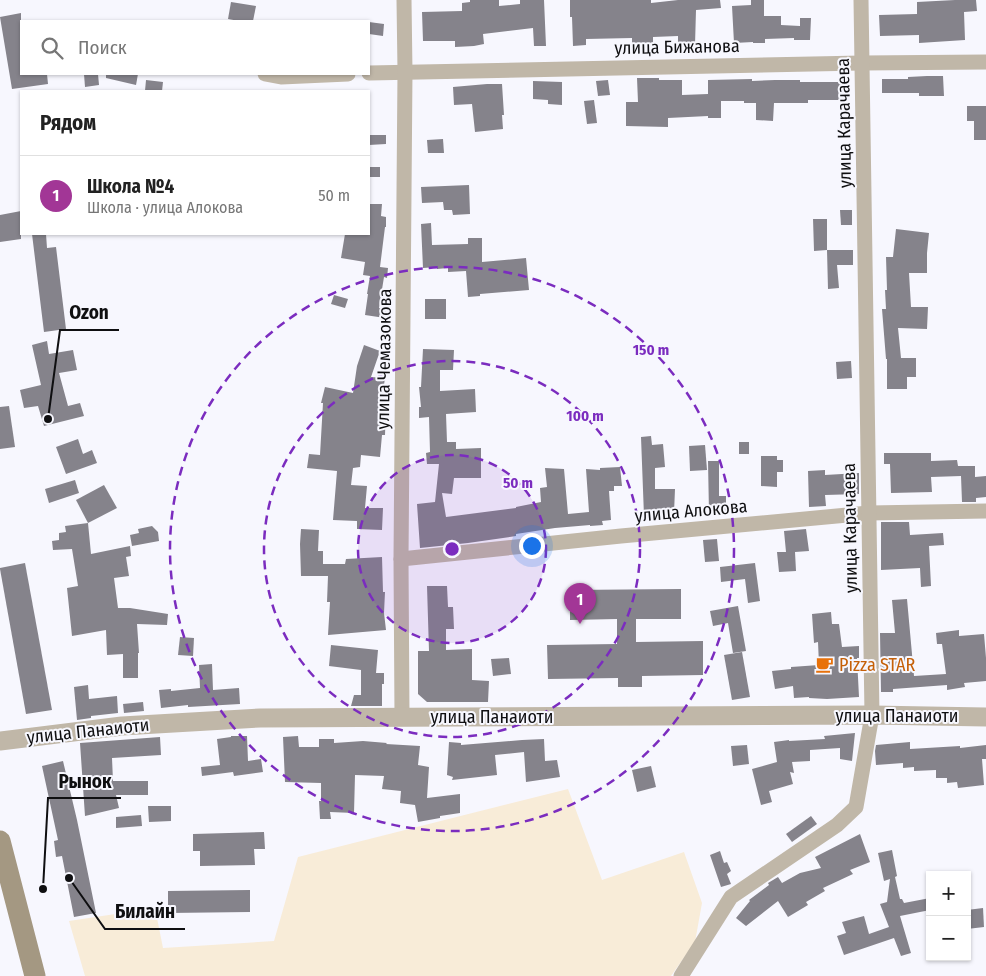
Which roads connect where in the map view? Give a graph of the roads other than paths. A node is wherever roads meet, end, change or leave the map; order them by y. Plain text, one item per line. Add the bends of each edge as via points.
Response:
1 (404, 0) edge
2 (862, 0) edge
3 (986, 62) edge
4 (862, 63) junction
5 (405, 71) junction
6 (370, 73) edge
7 (274, 75) edge
8 (315, 75) edge
9 (986, 511) edge
10 (869, 513) junction
11 (401, 559) junction
12 (872, 715) junction
13 (986, 717) edge
14 (402, 718) junction
15 (0, 741) edge
16 (0, 841) edge
17 (35, 976) edge
18 (681, 976) edge

1 - 5 street, улица Чемазокова
2 - 4 street, улица Карачаева
3 - 4 street, улица Бижанова
4 - 5 street, улица Бижанова
4 - 10 street, улица Карачаева
5 - 6 street, улица Бижанова
5 - 11 street, улица Чемазокова
7 - 8 street
9 - 10 street, улица Алокова
10 - 11 street, улица Алокова
10 - 12 street, улица Карачаева
11 - 14 street, улица Чемазокова
12 - 13 street, улица Панаиоти
12 - 14 street, улица Панаиоти
12 - 18 street, улица Карачаева via 856,807 837,825 731,897
14 - 15 street, улица Панаиоти via 260,718 132,725
16 - 17 main road

